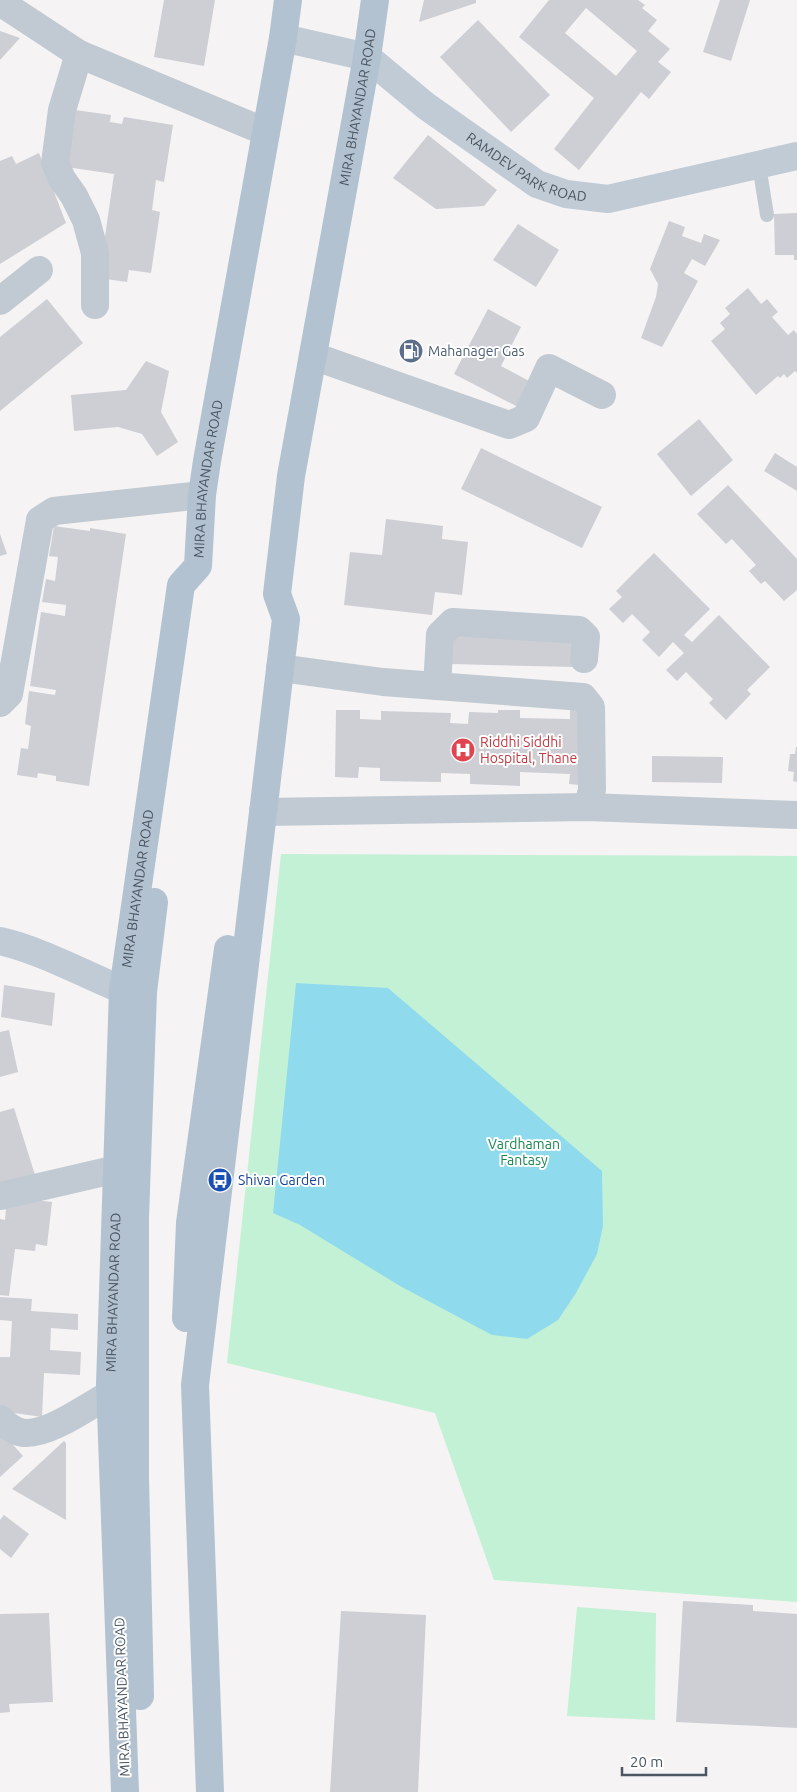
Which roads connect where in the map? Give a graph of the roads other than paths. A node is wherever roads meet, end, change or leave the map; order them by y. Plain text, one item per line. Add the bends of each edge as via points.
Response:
1 (288, 0) edge
2 (375, 0) edge
3 (0, 2) edge
4 (283, 38) junction
5 (79, 54) junction
6 (367, 57) junction
7 (266, 132) junction
8 (797, 156) edge
9 (759, 165) junction
10 (767, 215) dead end
11 (39, 270) dead end
12 (0, 301) edge
13 (95, 305) dead end
14 (313, 356) junction
15 (602, 395) dead end
16 (202, 495) junction
17 (198, 566) junction
18 (277, 594) junction
19 (584, 659) dead end
20 (280, 668) junction
21 (437, 686) junction
22 (0, 703) edge
23 (588, 807) junction
24 (263, 812) junction
25 (797, 815) edge
26 (0, 941) edge
27 (123, 990) junction
28 (117, 1169) junction
29 (0, 1196) edge
30 (110, 1394) junction
31 (0, 1419) edge
32 (125, 1792) edge
33 (143, 1792) edge
34 (193, 1792) edge
35 (210, 1792) edge

1 - 4 main road, MIRA BHAYANDAR ROAD
2 - 6 main road, MIRA BHAYANDAR ROAD
3 - 5 street
4 - 6 street, RAMDEV PARK ROAD
4 - 7 main road, MIRA BHAYANDAR ROAD
5 - 7 street
5 - 13 street via 62,110 55,163 86,220 95,253
6 - 9 street, RAMDEV PARK ROAD via 426,106 521,173 537,184 566,194 608,199
6 - 14 main road, MIRA BHAYANDAR ROAD
7 - 16 main road, MIRA BHAYANDAR ROAD
8 - 9 street, RAMDEV PARK ROAD
9 - 10 lane
11 - 12 street
14 - 15 street via 508,425 526,418 549,368
14 - 18 main road, MIRA BHAYANDAR ROAD via 291,476
16 - 17 main road, MIRA BHAYANDAR ROAD
16 - 22 street via 54,511 40,520 9,694
17 - 27 main road, MIRA BHAYANDAR ROAD via 181,585
17 - 33 main road via 143,992 135,1218 135,1477
18 - 20 main road, MIRA BHAYANDAR ROAD via 286,619
18 - 34 main road via 190,1223 183,1410
19 - 21 street via 586,637 579,630 452,622 440,635
20 - 21 street
20 - 24 main road, MIRA BHAYANDAR ROAD
21 - 23 street via 583,697 591,707 592,790
23 - 24 street
23 - 25 street
24 - 35 main road, MIRA BHAYANDAR ROAD via 195,1385
26 - 27 street
27 - 28 main road, MIRA BHAYANDAR ROAD
28 - 29 street
28 - 30 main road, MIRA BHAYANDAR ROAD
30 - 31 street via 39,1431 23,1433
30 - 32 main road, MIRA BHAYANDAR ROAD

